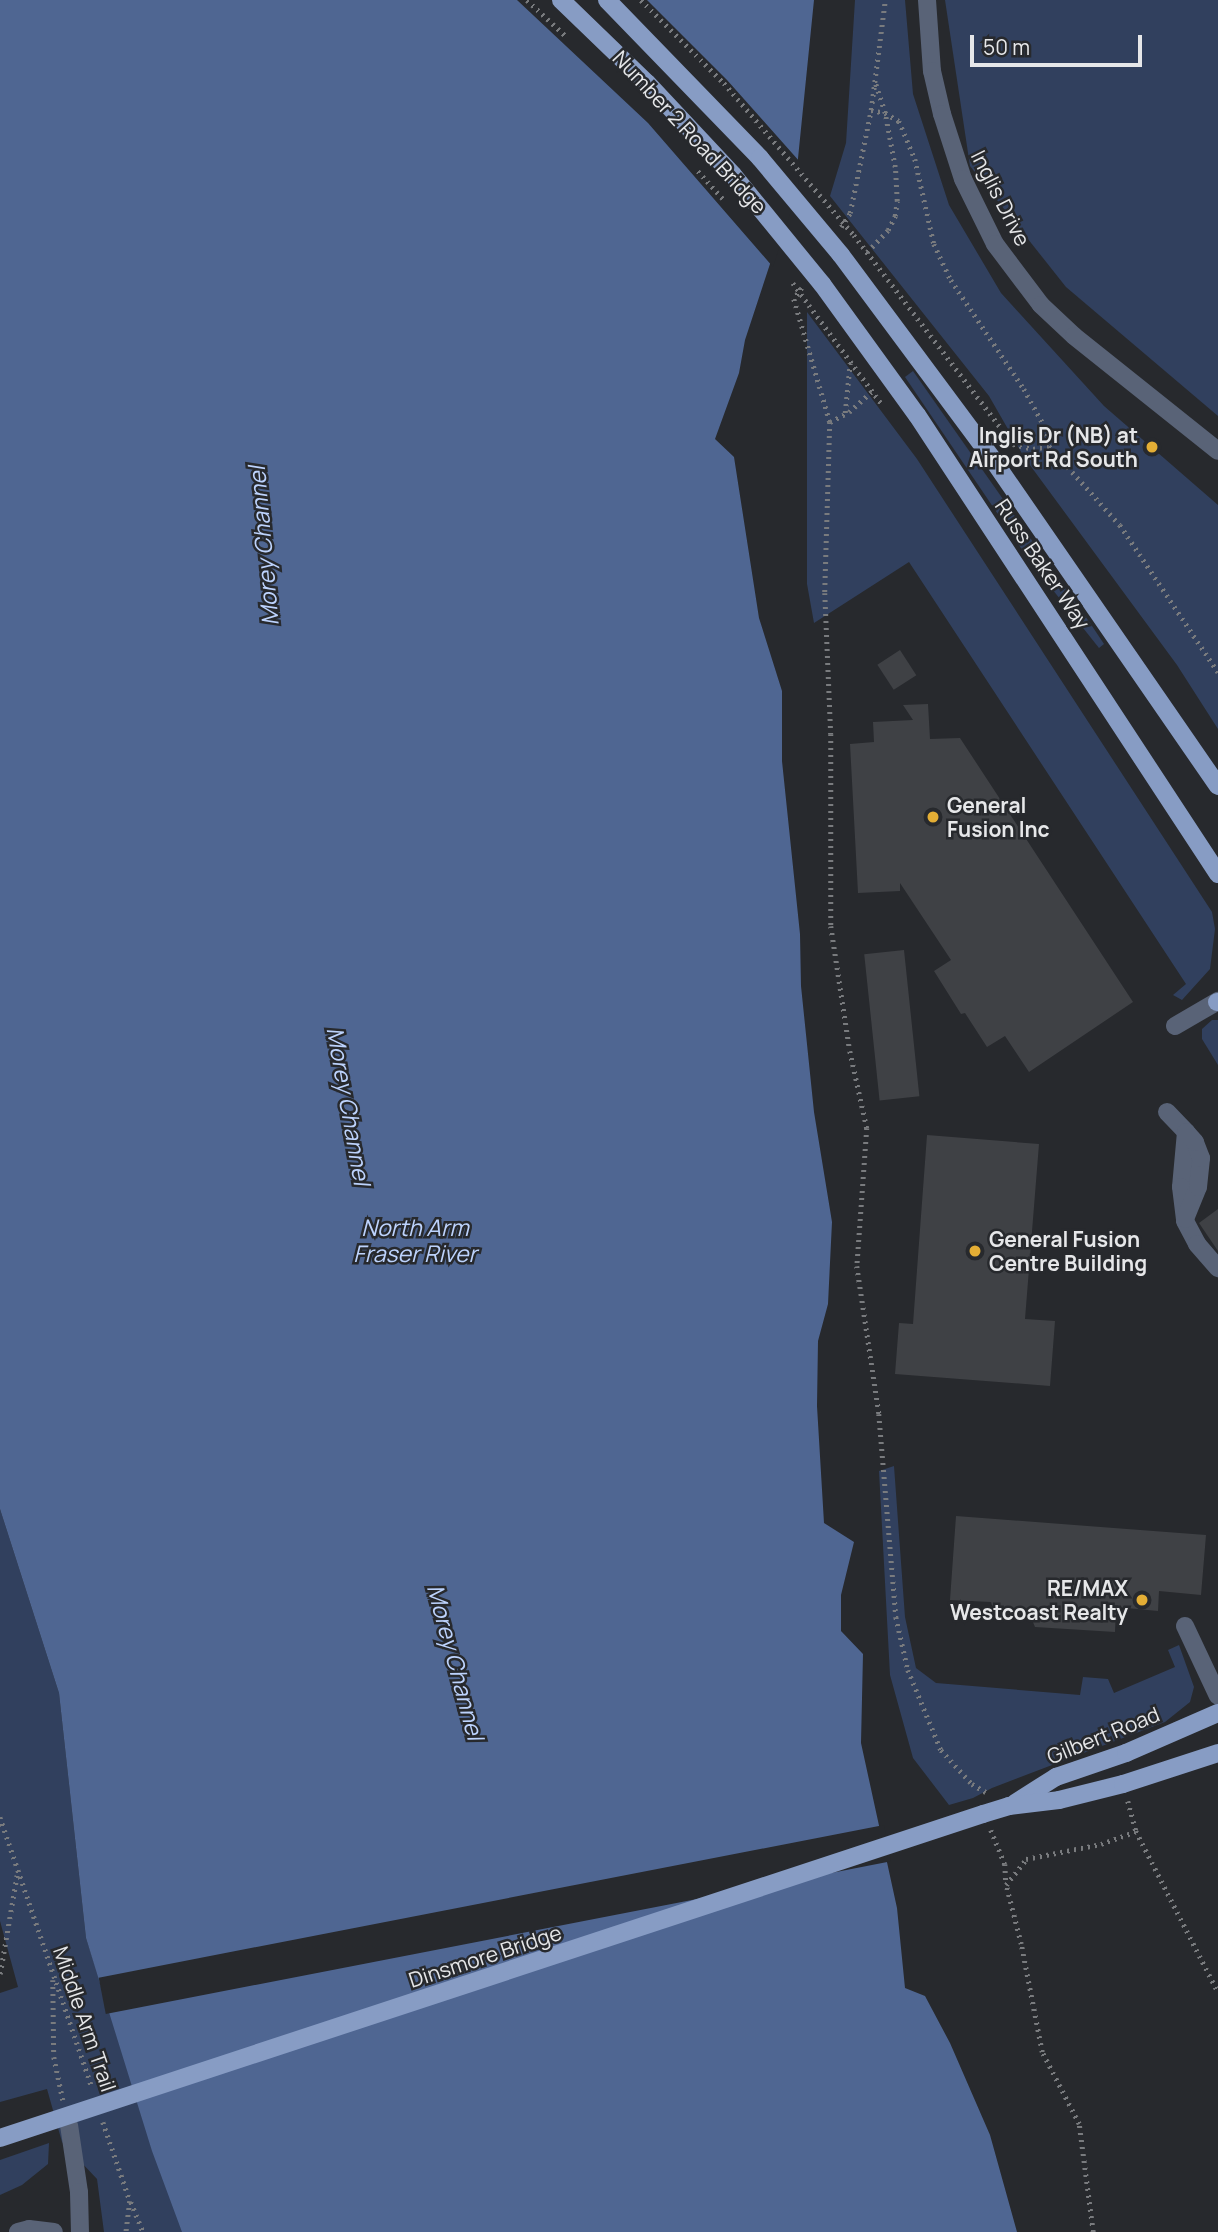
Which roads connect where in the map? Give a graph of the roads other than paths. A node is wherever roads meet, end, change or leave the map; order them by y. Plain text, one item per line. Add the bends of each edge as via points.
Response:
1 (561, 0) edge
2 (607, 0) edge
3 (927, 0) edge
4 (841, 255) joint
5 (822, 284) joint
6 (1218, 451) edge
7 (1218, 786) edge
8 (1218, 874) edge
9 (1218, 1002) edge
10 (1175, 1026) dead end
11 (1167, 1112) dead end
12 (1218, 1268) edge
13 (1185, 1626) dead end
14 (1218, 1696) edge
15 (1218, 1713) edge
16 (1218, 1753) edge
17 (995, 1811) junction
18 (69, 2125) road end
19 (0, 2138) edge
20 (18, 2232) edge
21 (54, 2232) edge
22 (80, 2232) edge

1 - 5 main road, Number 2 Road Bridge, bridge via 733,175
2 - 4 main road, Number 2 Road Bridge, bridge via 760,158
3 - 6 street, Inglis Drive via 932,71 942,114 963,179 995,244 1041,305 1074,336
4 - 7 main road, Russ Baker Way via 993,460
5 - 8 main road, Russ Baker Way via 918,415
9 - 10 street
11 - 12 street via 1195,1142 1201,1158 1198,1187 1185,1221
13 - 14 street
15 - 17 main road, Gilbert Road via 1056,1777
16 - 17 main road via 1123,1784
17 - 19 main road, Dinsmore Bridge, bridge
18 - 22 street
20 - 21 street

